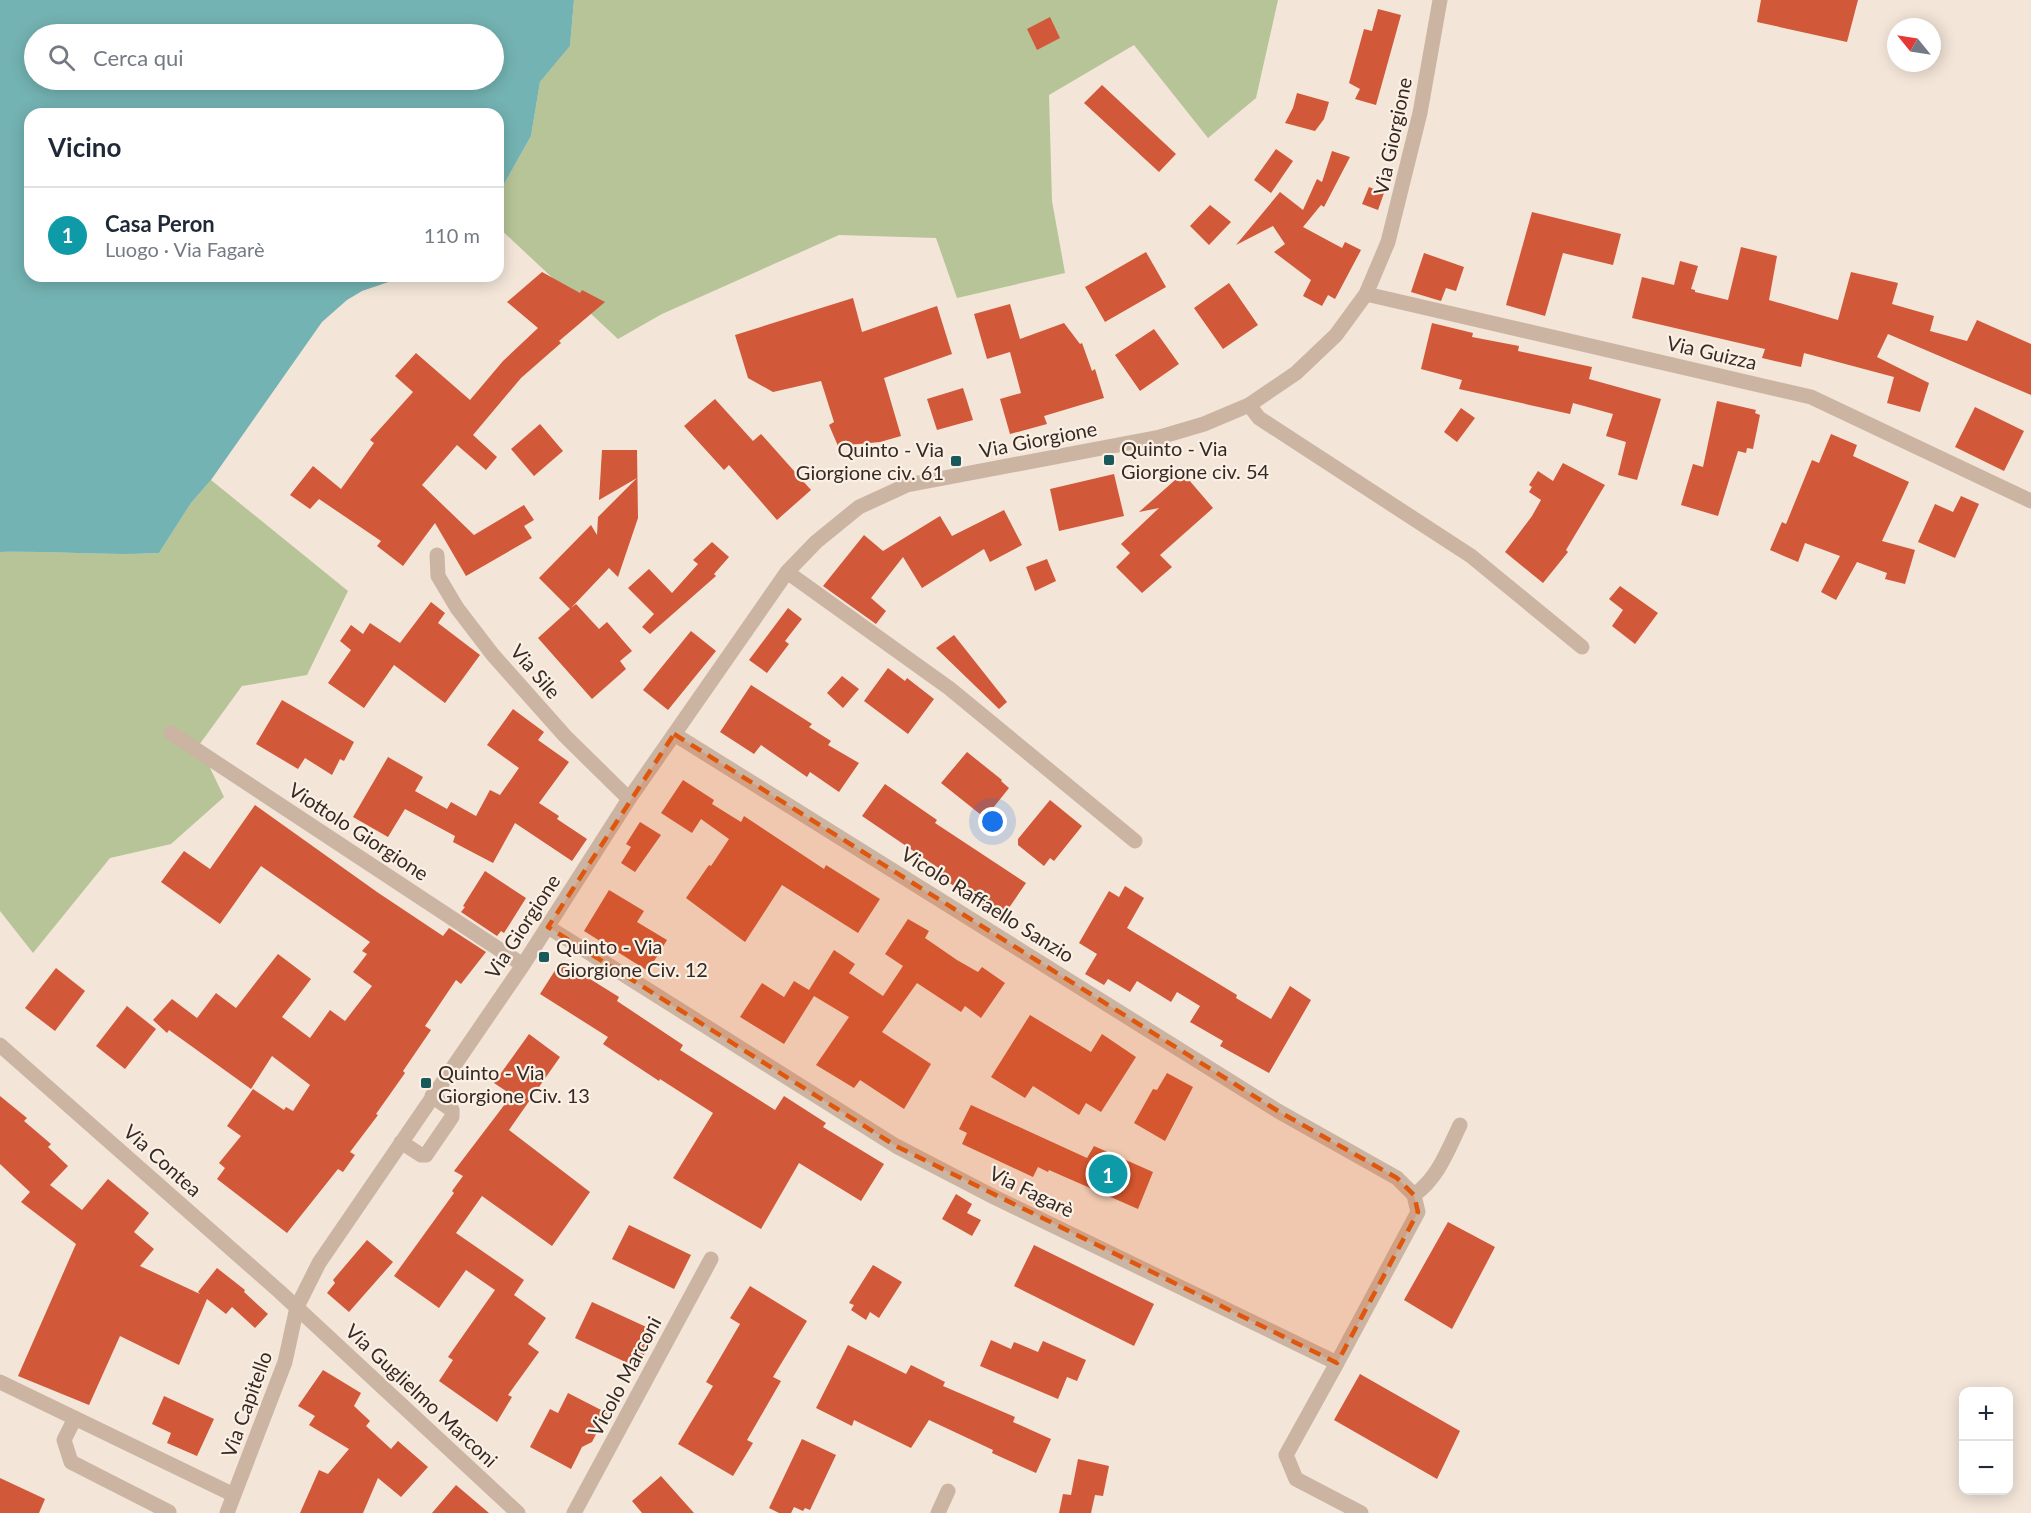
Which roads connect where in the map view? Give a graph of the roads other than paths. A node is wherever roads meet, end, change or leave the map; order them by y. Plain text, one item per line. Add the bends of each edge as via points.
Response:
1 (1440, 0) edge
2 (1366, 294) junction
3 (1249, 405) junction
4 (2031, 501) edge
5 (437, 555) dead end
6 (787, 572) junction
7 (1582, 647) dead end
8 (171, 733) dead end
9 (674, 734) junction
10 (629, 799) junction
11 (1135, 841) dead end
12 (548, 927) junction
13 (523, 964) junction
14 (0, 1045) edge
15 (432, 1096) junction
16 (1460, 1125) dead end
17 (401, 1142) junction
18 (1414, 1195) junction
19 (711, 1258) dead end
20 (297, 1307) junction
21 (1337, 1363) junction
22 (0, 1382) edge
23 (75, 1418) junction
24 (948, 1491) dead end
25 (234, 1495) junction
26 (169, 1512) edge
27 (227, 1513) edge
28 (518, 1513) edge
29 (574, 1513) edge
30 (938, 1513) edge
31 (1361, 1513) edge

1 - 2 street, Via Giorgione via 1405,179 1388,242
2 - 3 street, Via Giorgione via 1336,335 1296,373
2 - 4 street, Via Guizza via 1811,397
3 - 6 street, Via Giorgione via 1160,437 907,485 859,507
3 - 7 street via 1259,418 1471,556
5 - 10 street, Via Sile via 438,576 457,609 493,655 565,736
6 - 9 street, Via Giorgione
6 - 11 street via 949,688
8 - 13 street, Viottolo Giorgione
9 - 10 street, Via Giorgione
9 - 18 street, Vicolo Raffaello Sanzio via 1278,1111 1397,1178
10 - 12 street, Via Giorgione
12 - 13 street, Via Giorgione
12 - 21 street, Via Fagarè via 896,1146
13 - 15 street, Via Giorgione
14 - 20 street, Via Contea
15 - 17 street, Via Giorgione
15 - 17 street via 452,1110 452,1117 426,1155
16 - 18 street via 1438,1170
17 - 20 street, Via Giorgione via 319,1263
18 - 21 street via 1418,1212
19 - 29 street, Vicolo Marconi
20 - 25 street, Via Capitello via 285,1362
20 - 28 street, Via Guglielmo Marconi
21 - 31 street via 1286,1455 1296,1479
22 - 23 street
23 - 25 street
23 - 26 street via 64,1440 71,1462
24 - 30 street
25 - 27 street, Via Capitello

